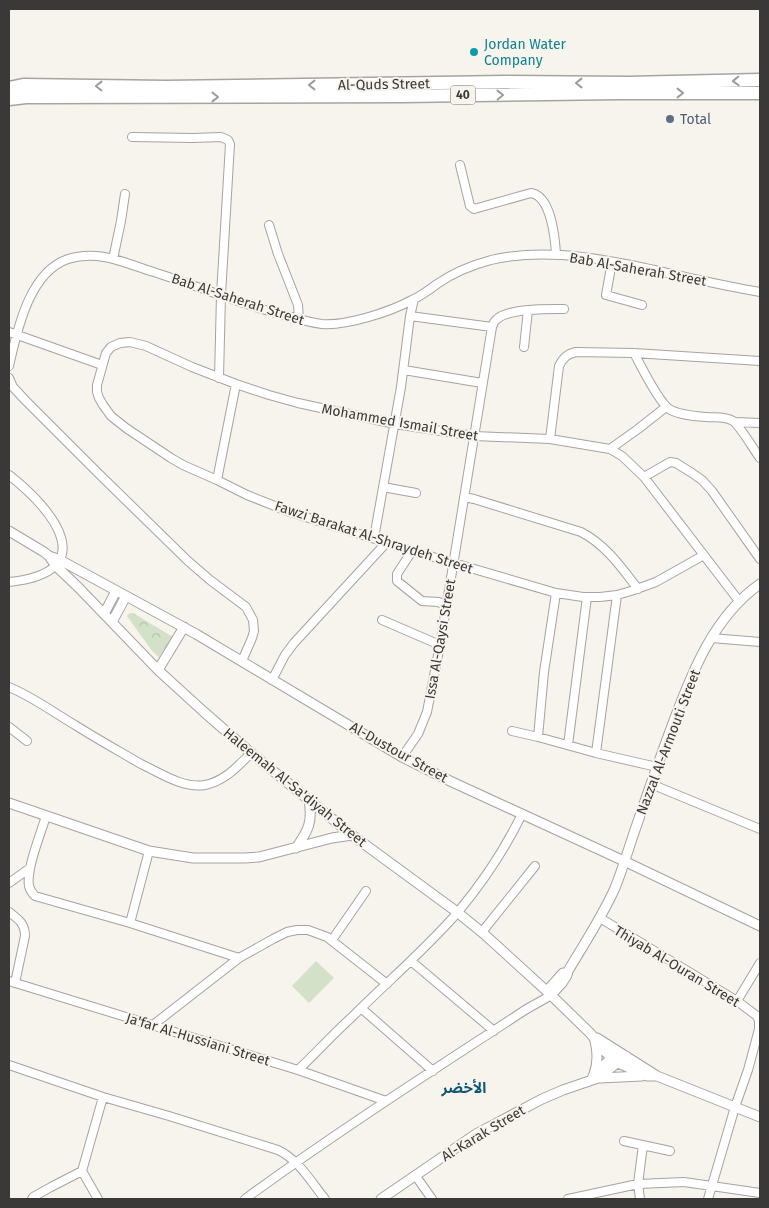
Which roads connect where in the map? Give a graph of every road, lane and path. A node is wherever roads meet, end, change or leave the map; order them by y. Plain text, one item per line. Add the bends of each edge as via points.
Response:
1 (760, 80) edge
2 (9, 88) edge
3 (760, 93) edge
4 (9, 99) edge
5 (132, 137) dead end
6 (460, 165) dead end
7 (125, 194) dead end
8 (268, 225) dead end
9 (556, 254) junction
10 (113, 259) junction
11 (612, 262) junction
12 (760, 292) edge
13 (221, 295) junction
14 (414, 300) junction
15 (642, 305) dead end
16 (564, 309) dead end
17 (528, 310) junction
18 (410, 316) junction
19 (299, 319) junction
20 (492, 327) junction
21 (12, 333) edge
22 (524, 347) dead end
23 (634, 353) junction
24 (760, 361) edge
25 (102, 365) junction
26 (9, 366) edge
27 (404, 370) junction
28 (9, 378) edge
29 (219, 378) junction
30 (482, 383) junction
31 (236, 384) junction
32 (666, 407) junction
33 (735, 422) junction
34 (760, 423) edge
35 (395, 424) junction
36 (474, 436) junction
37 (550, 439) junction
38 (610, 449) junction
39 (760, 458) edge
40 (9, 475) edge
41 (644, 477) junction
42 (217, 480) junction
43 (384, 487) junction
44 (416, 493) dead end
45 (464, 497) junction
46 (9, 531) edge
47 (374, 538) junction
48 (386, 542) junction
49 (412, 551) junction
50 (704, 555) junction
51 (760, 559) edge
52 (453, 562) junction
53 (58, 563) junction
54 (9, 582) edge
55 (760, 584) edge
56 (638, 589) junction
57 (116, 590) junction
58 (556, 593) junction
59 (617, 595) junction
60 (126, 596) junction
61 (587, 598) junction
62 (739, 601) junction
63 (446, 606) junction
64 (104, 614) junction
65 (382, 620) dead end
66 (112, 622) junction
67 (184, 628) junction
68 (711, 638) junction
69 (760, 642) edge
70 (440, 645) junction
71 (242, 661) junction
72 (158, 670) junction
73 (272, 680) junction
74 (9, 687) edge
75 (9, 727) edge
76 (512, 731) dead end
77 (538, 736) junction
78 (26, 741) dead end
79 (568, 745) junction
80 (252, 753) junction
81 (596, 753) junction
82 (402, 756) junction
83 (657, 767) junction
84 (651, 784) junction
85 (309, 800) junction
86 (9, 803) edge
87 (522, 814) junction
88 (46, 816) junction
89 (760, 829) edge
90 (352, 835) junction
91 (296, 848) junction
92 (149, 851) junction
93 (624, 860) junction
94 (535, 866) dead end
95 (30, 868) junction
96 (9, 883) edge
97 (366, 891) dead end
98 (9, 912) edge
99 (457, 912) junction
100 (600, 918) junction
101 (130, 923) junction
102 (760, 926) edge
103 (482, 932) junction
104 (332, 940) junction
105 (239, 958) junction
106 (410, 961) junction
107 (760, 963) edge
108 (12, 982) edge
109 (387, 984) junction
110 (549, 993) junction
111 (738, 1001) junction
112 (361, 1008) junction
113 (153, 1025) junction
114 (494, 1031) junction
115 (593, 1037) junction
116 (619, 1057) junction
117 (9, 1065) edge
118 (298, 1070) junction
119 (433, 1071) junction
120 (652, 1076) junction
121 (595, 1077) junction
122 (103, 1097) junction
123 (386, 1101) junction
124 (735, 1107) junction
125 (760, 1117) edge
126 (624, 1141) dead end
127 (643, 1145) junction
128 (670, 1151) dead end
129 (296, 1162) junction
130 (82, 1171) junction
131 (415, 1176) junction
132 (638, 1184) junction
133 (712, 1186) junction
134 (760, 1194) edge
135 (32, 1199) edge
136 (98, 1199) edge
137 (245, 1199) edge
138 (325, 1199) edge
139 (381, 1199) edge
140 (432, 1199) edge
141 (568, 1199) edge
142 (640, 1199) edge
143 (708, 1199) edge

1 -> 2 highway, Al-Quds Street / 40 via 166,87 33,85
4 -> 3 highway, Al-Quds Street / 40
5 - 13 street via 221,137 228,140
6 - 9 street via 472,208 531,193 541,198 554,232
7 - 10 street
8 - 19 street via 297,301
9 - 11 street, Bab Al-Saherah Street
9 - 14 street, Bab Al-Saherah Street via 490,260 451,276
10 - 13 street, Bab Al-Saherah Street
10 - 21 street, Bab Al-Saherah Street via 77,256 53,267 31,295
11 - 12 street, Bab Al-Saherah Street
11 - 15 street via 606,295
13 - 19 street, Bab Al-Saherah Street
13 - 29 street
14 - 18 street
14 - 19 street, Bab Al-Saherah Street via 378,314 331,324
16 - 17 street
17 - 20 street via 506,314 495,320
17 - 22 street
18 - 20 street
18 - 27 street
20 - 30 street, Issa Al-Qaysi Street
21 - 25 street
21 - 26 street, Bab Al-Saherah Street
23 - 24 street
23 - 32 street
23 - 37 street via 576,352 566,356 559,366
25 - 29 street, Mohammed Ismail Street via 111,347 130,342
25 - 42 street, Fawzi Barakat Al-Shraydeh Street via 97,385 99,398 111,416 171,458
27 - 30 street
27 - 35 street
28 - 71 street via 13,388 171,545 246,608 253,620 254,631
29 - 31 street, Mohammed Ismail Street
30 - 36 street, Issa Al-Qaysi Street
31 - 35 street, Mohammed Ismail Street via 298,403
31 - 42 street
32 - 33 street via 681,414
32 - 38 street
33 - 34 street
33 - 39 street
35 - 36 street, Mohammed Ismail Street
35 - 43 street
36 - 37 street, Mohammed Ismail Street
36 - 45 street, Issa Al-Qaysi Street
37 - 38 street, Mohammed Ismail Street
38 - 41 street, Mohammed Ismail Street
40 - 53 street via 52,519 62,541 63,554
41 - 50 street, Mohammed Ismail Street
41 - 51 street via 670,462 702,480
42 - 47 street, Fawzi Barakat Al-Shraydeh Street via 290,512
43 - 44 street
43 - 47 street
45 - 52 street, Issa Al-Qaysi Street
45 - 56 street via 593,538
46 - 53 street, Al-Dustour Street
47 - 48 street, Fawzi Barakat Al-Shraydeh Street
48 - 49 street, Fawzi Barakat Al-Shraydeh Street
48 - 73 street via 294,643
49 - 52 street, Fawzi Barakat Al-Shraydeh Street
49 - 63 street via 397,574 397,581 422,601
50 - 56 street, Fawzi Barakat Al-Shraydeh Street
50 - 62 street, Mohammed Ismail Street
52 - 58 street, Fawzi Barakat Al-Shraydeh Street
52 - 63 street, Issa Al-Qaysi Street
53 - 54 street via 52,570 35,577
53 - 57 street, Al-Dustour Street
53 - 64 street, Haleemah Al-Sa'diyah Street
55 - 62 street, Nazzal Al-Armouti Street
56 - 59 street, Fawzi Barakat Al-Shraydeh Street
57 - 60 street, Al-Dustour Street
57 - 64 street
58 - 61 street, Fawzi Barakat Al-Shraydeh Street
58 - 77 street
59 - 61 street, Fawzi Barakat Al-Shraydeh Street
59 - 81 street
60 - 66 street
60 - 67 street, Al-Dustour Street
61 - 79 street
62 - 68 street, Nazzal Al-Armouti Street
63 - 70 street, Issa Al-Qaysi Street
64 - 66 street, Haleemah Al-Sa'diyah Street
65 - 70 street
66 - 72 street, Haleemah Al-Sa'diyah Street
67 - 71 street, Al-Dustour Street
67 - 72 street
68 - 69 street
68 - 83 street, Nazzal Al-Armouti Street via 686,688
70 - 82 street, Issa Al-Qaysi Street via 427,712 418,734
71 - 73 street, Al-Dustour Street
72 - 80 street, Haleemah Al-Sa'diyah Street
73 - 82 street, Al-Dustour Street
74 - 80 street via 157,772 184,784 195,786 214,782 228,775
75 - 78 street
76 - 77 street
77 - 79 street
79 - 81 street
80 - 85 street, Haleemah Al-Sa'diyah Street
81 - 83 street
82 - 87 street, Al-Dustour Street
83 - 84 street, Nazzal Al-Armouti Street
84 - 89 street
84 - 93 street, Nazzal Al-Armouti Street
85 - 90 street, Haleemah Al-Sa'diyah Street
85 - 91 street via 308,828
86 - 88 street
87 - 93 street, Al-Dustour Street
87 - 99 street via 497,860
88 - 92 street
88 - 95 street
90 - 91 street
90 - 99 street, Haleemah Al-Sa'diyah Street
91 - 92 street via 245,858 193,858
92 - 101 street
93 - 100 street, Nazzal Al-Armouti Street
93 - 102 street, Al-Dustour Street
94 - 103 street
95 - 96 street
95 - 101 street via 29,886 35,896
97 - 104 street
98 - 108 street via 24,924 25,930
99 - 103 street, Haleemah Al-Sa'diyah Street
99 - 106 street
100 - 110 street, Nazzal Al-Armouti Street via 567,976
100 - 111 street, Thiyab Al-Ouran Street
101 - 105 street
103 - 110 street, Haleemah Al-Sa'diyah Street
104 - 105 street via 317,932 297,930 273,938
104 - 109 street
105 - 113 street
106 - 109 street
106 - 114 street
107 - 111 street
108 - 113 street, Ja'far Al-Hussiani Street
109 - 112 street
110 - 114 street
110 - 115 street, Haleemah Al-Sa'diyah Street
111 - 124 street, Thiyab Al-Ouran Street via 757,1016 759,1026
112 - 118 street
112 - 119 street
113 - 118 street, Ja'far Al-Hussiani Street
114 - 119 street
115 - 116 street, Haleemah Al-Sa'diyah Street
115 - 121 street via 598,1053
116 - 120 street, Haleemah Al-Sa'diyah Street
116 - 121 street, Al-Karak Street
117 - 122 street
118 - 123 street, Ja'far Al-Hussiani Street
119 - 123 street
120 - 121 street
120 - 124 street, Haleemah Al-Sa'diyah Street
121 - 131 street, Al-Karak Street via 476,1134
122 - 129 street via 278,1150
122 - 130 street
123 - 129 street
124 - 125 street, Haleemah Al-Sa'diyah Street
124 - 133 street, Thiyab Al-Ouran Street
126 - 127 street
127 - 128 street
127 - 132 street
129 - 137 street
129 - 138 street
130 - 135 street
130 - 136 street
131 - 139 street, Al-Karak Street
131 - 140 street
132 - 133 street via 684,1182
132 - 141 street
132 - 142 street
133 - 134 street
133 - 143 street, Thiyab Al-Ouran Street

